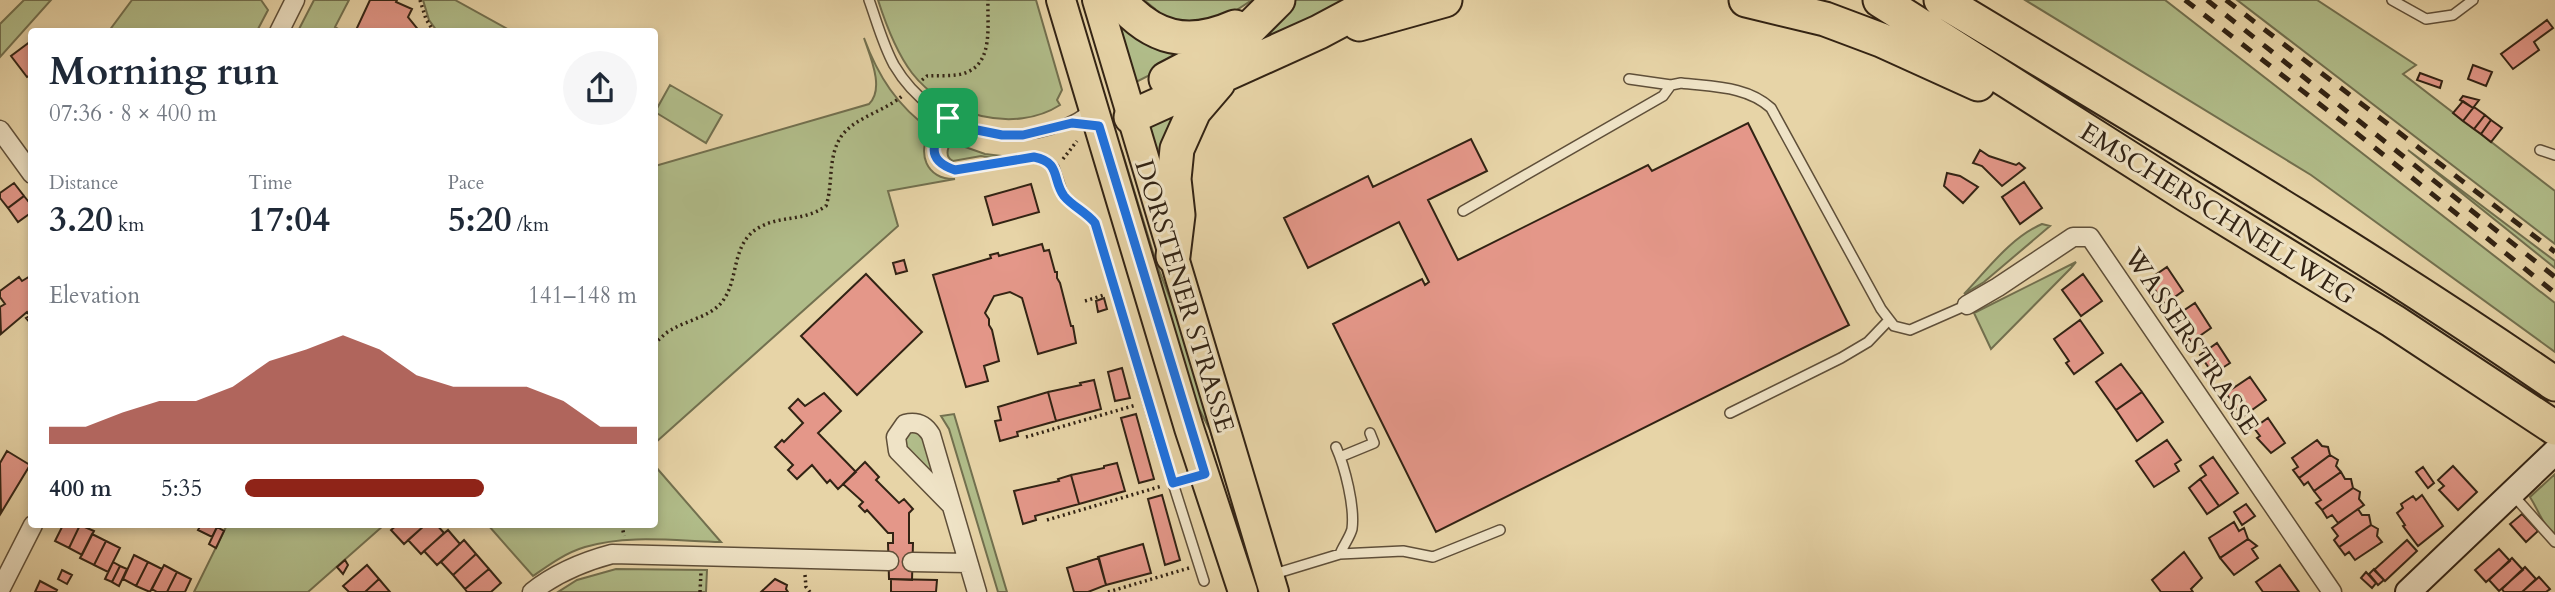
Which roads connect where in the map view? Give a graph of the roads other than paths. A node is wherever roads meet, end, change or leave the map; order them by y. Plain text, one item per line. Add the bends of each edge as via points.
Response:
1 (295, 0) edge
2 (869, 0) edge
3 (1061, 0) edge
4 (1097, 0) edge
5 (1119, 0) edge
6 (1384, 0) edge
7 (1445, 0) edge
8 (1746, 0) edge
9 (1880, 0) edge
10 (1941, 0) edge
11 (1972, 0) edge
12 (2392, 0) edge
13 (2473, 0) edge
14 (1270, 7) edge
15 (281, 28) edge
16 (1319, 32) junction
17 (1224, 76) junction
18 (1629, 79) dead end
19 (1671, 85) junction
20 (2104, 99) junction
21 (1128, 107) junction
22 (948, 118) junction
23 (1085, 124) junction
24 (0, 130) edge
25 (2540, 150) dead end
26 (2555, 155) edge
27 (28, 168) edge
28 (2188, 195) junction
29 (1463, 211) dead end
30 (1172, 256) junction
31 (1967, 305) joint
32 (1889, 320) junction
33 (2555, 384) edge
34 (1730, 413) dead end
35 (2555, 428) edge
36 (1370, 433) dead end
37 (1336, 447) dead end
38 (2555, 452) edge
39 (1340, 457) junction
40 (2512, 494) junction
41 (950, 504) dead end
42 (31, 528) edge
43 (1500, 530) dead end
44 (2555, 542) edge
45 (1340, 554) junction
46 (889, 561) dead end
47 (912, 562) dead end
48 (968, 563) junction
49 (1204, 580) dead end
50 (1256, 584) edge
51 (0, 590) edge
52 (532, 592) edge
53 (977, 592) edge
54 (2332, 592) edge
55 (2408, 592) edge

1 - 15 street
2 - 22 lane via 894,65 923,102
3 - 23 main road, DORSTENER STRASSE
4 - 21 main road, DORSTENER STRASSE
5 - 14 highway via 1149,27 1186,39 1223,33
6 - 16 highway
7 - 16 highway
8 - 28 highway via 1825,19 1934,62
9 - 28 highway, EMSCHERSCHNELLWEG
10 - 20 highway
11 - 20 highway via 2056,56
12 - 13 lane via 2426,19 2454,15
14 - 21 highway via 1229,46 1151,87
16 - 17 highway
17 - 21 highway
17 - 30 highway via 1194,111 1177,149 1178,215
18 - 19 lane
19 - 29 lane via 1663,96
19 - 32 lane via 1746,92 1771,108
20 - 33 highway via 2426,296
21 - 23 main road
21 - 30 main road, DORSTENER STRASSE
22 - 23 lane via 967,128 1002,135
22 - 49 lane via 933,147 943,166 955,170 1034,157 1048,162 1063,195 1095,223
23 - 50 main road, DORSTENER STRASSE via 1186,416
24 - 27 street
25 - 26 lane
28 - 35 highway, EMSCHERSCHNELLWEG via 2393,321
30 - 50 main road, DORSTENER STRASSE
31 - 32 lane via 1910,330
31 - 54 street, WASSERSTRASSE via 2073,237 2090,237
32 - 34 lane via 1841,358
36 - 39 lane via 1374,443
37 - 39 lane
38 - 40 main road
39 - 45 lane via 1352,530
40 - 44 lane
40 - 55 main road
41 - 48 street
42 - 51 street
43 - 45 lane via 1433,557 1403,551
45 - 50 lane
46 - 52 street via 612,554 561,572
47 - 48 street
48 - 53 street

